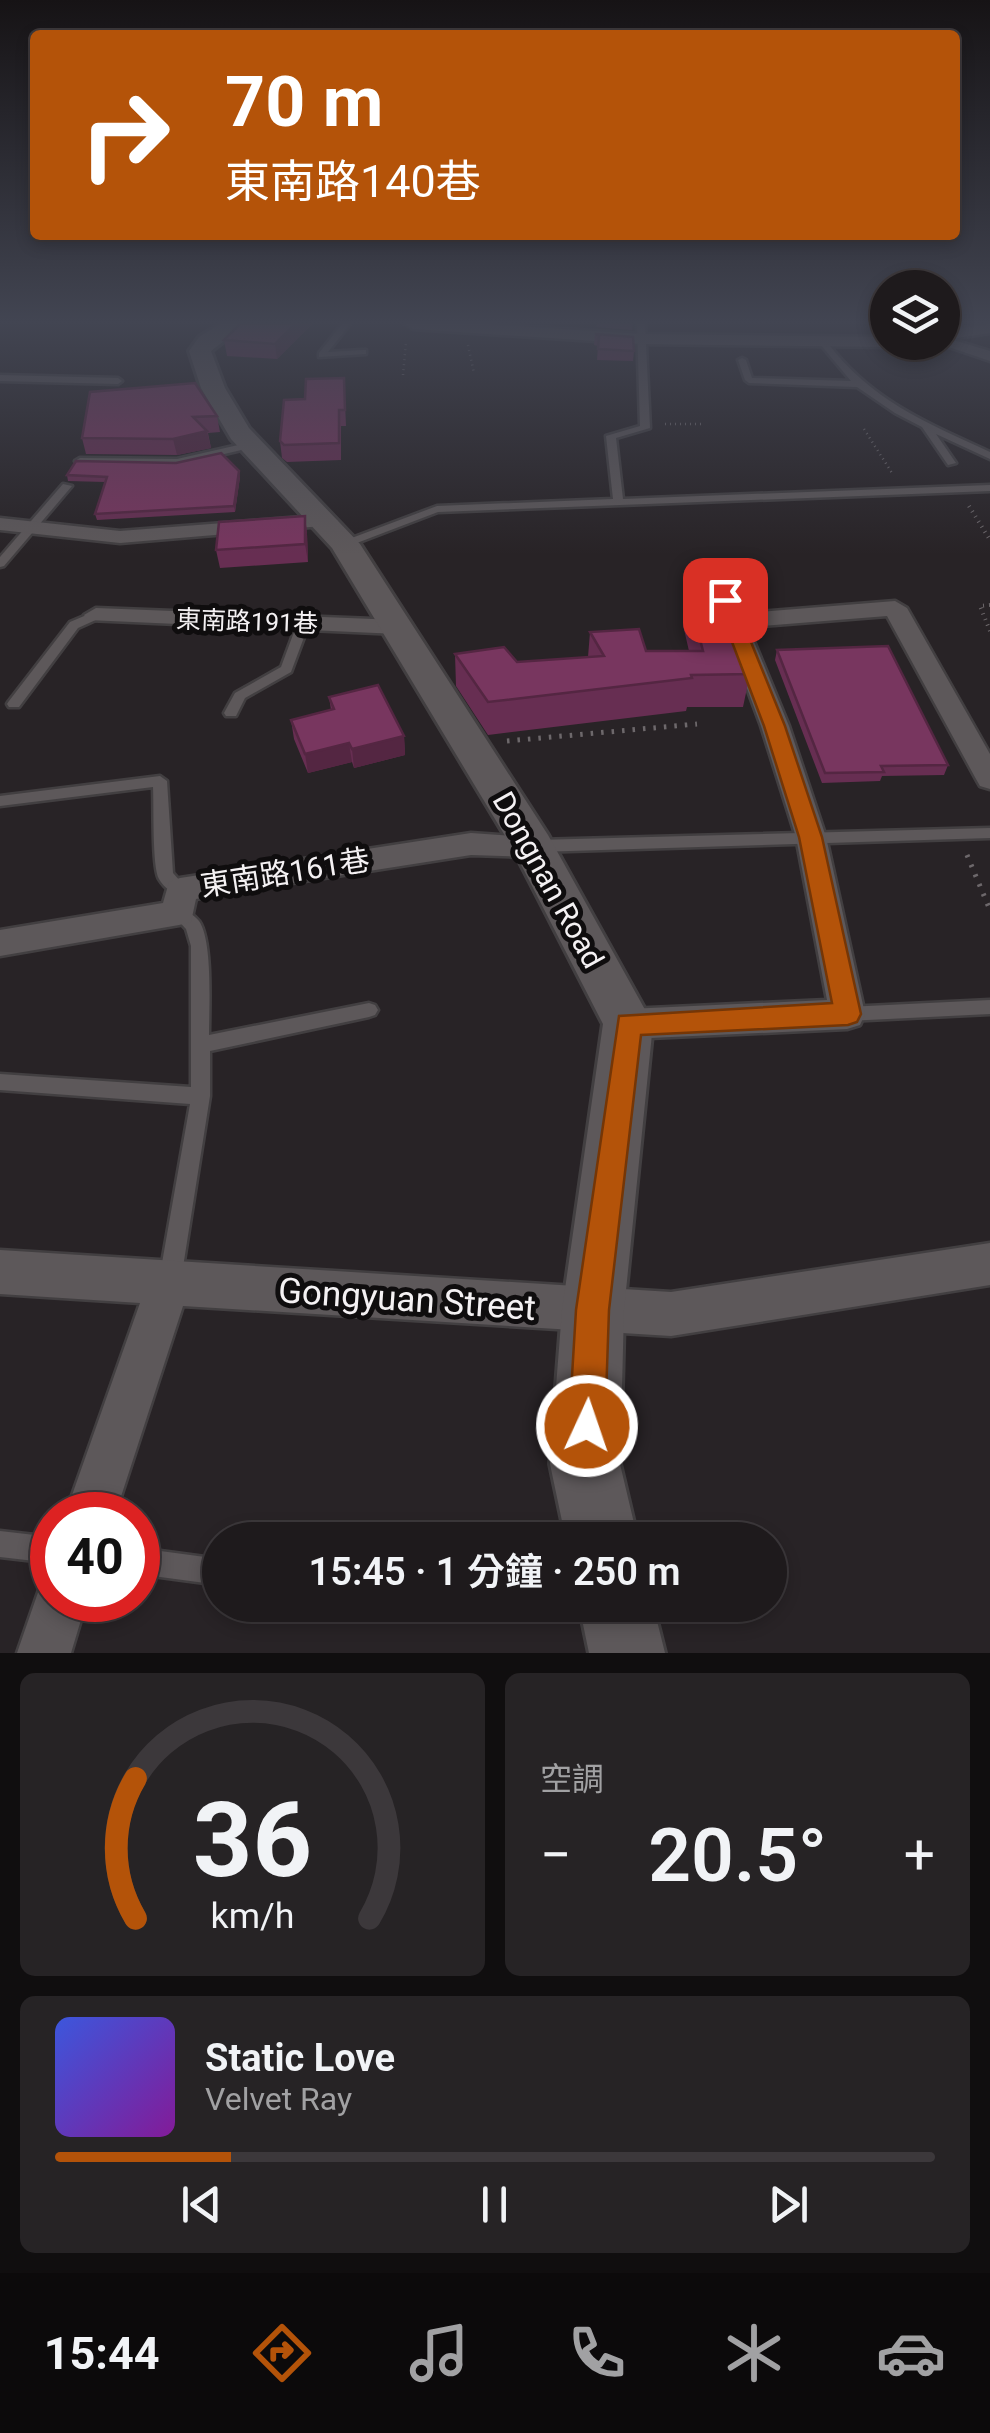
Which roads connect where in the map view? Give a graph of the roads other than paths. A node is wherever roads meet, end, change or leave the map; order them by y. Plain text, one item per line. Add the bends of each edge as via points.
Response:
1 (223, 401) edge
2 (644, 401) edge
3 (885, 401) edge
4 (925, 425) junction
5 (247, 446) junction
6 (990, 456) edge
7 (80, 460) edge
8 (951, 463) dead end
9 (67, 486) edge
10 (990, 488) edge
11 (618, 501) junction
12 (0, 524) edge
13 (34, 528) junction
14 (336, 532) junction
15 (0, 564) edge
16 (716, 580) dead end
17 (96, 615) joint
18 (734, 621) junction
19 (303, 624) junction
20 (398, 626) junction
21 (14, 704) dead end
22 (231, 712) dead end
23 (990, 779) edge
24 (0, 800) edge
25 (990, 833) edge
26 (811, 837) junction
27 (533, 846) junction
28 (180, 902) junction
29 (0, 943) edge
30 (990, 1007) edge
31 (368, 1010) dead end
32 (848, 1014) junction
33 (628, 1024) junction
34 (200, 1044) junction
35 (0, 1082) edge
36 (202, 1096) junction
37 (990, 1264) edge
38 (0, 1272) edge
39 (169, 1284) junction
40 (592, 1310) junction
41 (98, 1492) edge
42 (598, 1522) edge
43 (0, 1544) edge
44 (30, 1547) edge
45 (160, 1564) edge
46 (202, 1570) edge
47 (54, 1622) edge
48 (620, 1622) edge
49 (44, 1653) edge
50 (627, 1653) edge

1 - 5 street, Dongnan Road
2 - 11 lane via 645,428 611,436
3 - 4 lane
4 - 6 lane
4 - 8 lane
5 - 7 lane via 177,462
5 - 14 street, Dongnan Road
9 - 13 lane
10 - 11 lane
11 - 14 lane via 436,509
12 - 13 street
13 - 14 street via 120,537
13 - 15 lane
14 - 20 street, Dongnan Road
16 - 18 lane
17 - 19 street, 東南路191巷
17 - 21 lane via 74,626
18 - 23 street via 895,608
18 - 26 street
19 - 20 street, 東南路191巷
19 - 22 lane via 287,669 240,696
20 - 27 street, Dongnan Road via 443,680 469,744
24 - 28 lane via 160,781 165,875
25 - 26 lane
26 - 27 lane
26 - 32 street
27 - 28 street, 東南路161巷 via 471,844
27 - 33 street, Dongnan Road
28 - 29 street, 東南路161巷
28 - 34 lane via 199,946
30 - 32 lane
31 - 34 lane
32 - 33 street
33 - 40 street
34 - 36 lane
35 - 36 lane
36 - 39 lane
37 - 40 street, Gongyuan Street via 672,1314
38 - 39 street, Gongyuan Street
39 - 40 street, Gongyuan Street
39 - 41 street
40 - 42 street via 585,1464
43 - 44 lane
45 - 46 lane
47 - 49 street
48 - 50 street

